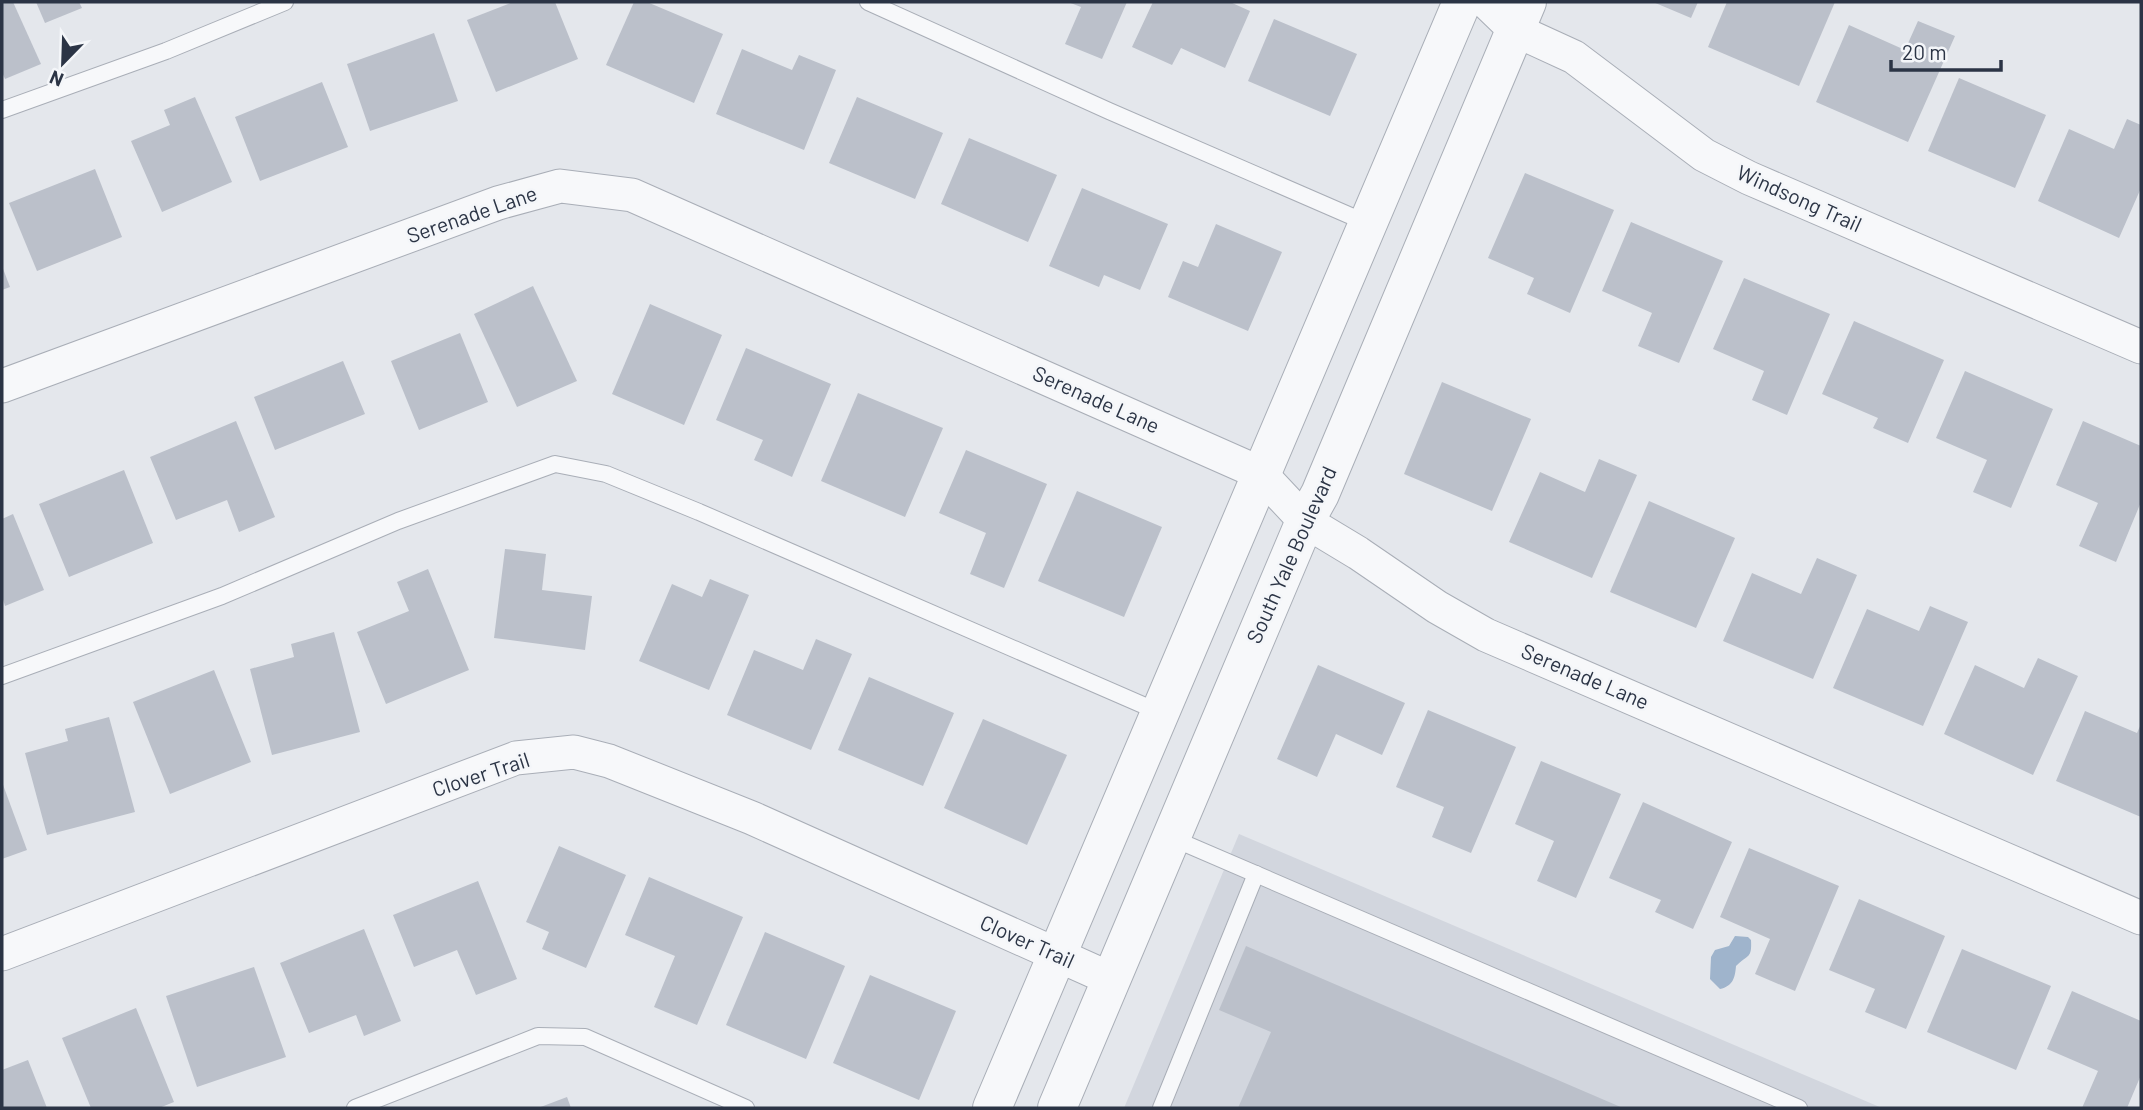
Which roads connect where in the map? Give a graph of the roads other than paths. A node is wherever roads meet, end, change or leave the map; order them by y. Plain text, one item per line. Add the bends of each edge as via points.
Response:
1 (285, 2) edge
2 (868, 2) edge
3 (1462, 2) edge
4 (1486, 2) edge
5 (1521, 16) edge
6 (2, 110) edge
7 (1367, 223) junction
8 (2141, 347) edge
9 (2, 386) edge
10 (1259, 473) junction
11 (1305, 521) junction
12 (2, 676) edge
13 (1159, 712) junction
14 (1171, 837) junction
15 (1256, 874) junction
16 (2141, 918) edge
17 (2, 954) edge
18 (1056, 955) junction
19 (1111, 979) junction
20 (355, 1108) edge
21 (746, 1108) edge
22 (992, 1108) edge
23 (1057, 1108) edge
24 (1161, 1108) edge
25 (1799, 1108) edge

1 - 6 lane
2 - 7 lane
3 - 7 street
4 - 5 street, Windsong Trail
5 - 8 street, Windsong Trail via 1704,155
5 - 11 street, South Yale Boulevard
7 - 10 street
9 - 10 street, Serenade Lane via 498,203 560,186 632,195
10 - 11 street, Serenade Lane
10 - 13 street
11 - 14 street, South Yale Boulevard
11 - 16 street, Serenade Lane via 1486,635
12 - 13 lane via 222,596 398,521 555,464 629,483
13 - 18 street
14 - 15 lane
14 - 19 street, South Yale Boulevard
15 - 24 lane
15 - 25 lane
17 - 18 street, Clover Trail via 516,758 574,752 609,761 752,818
18 - 19 street, Clover Trail
18 - 22 street
19 - 23 street, South Yale Boulevard
20 - 21 lane via 538,1036 585,1037

